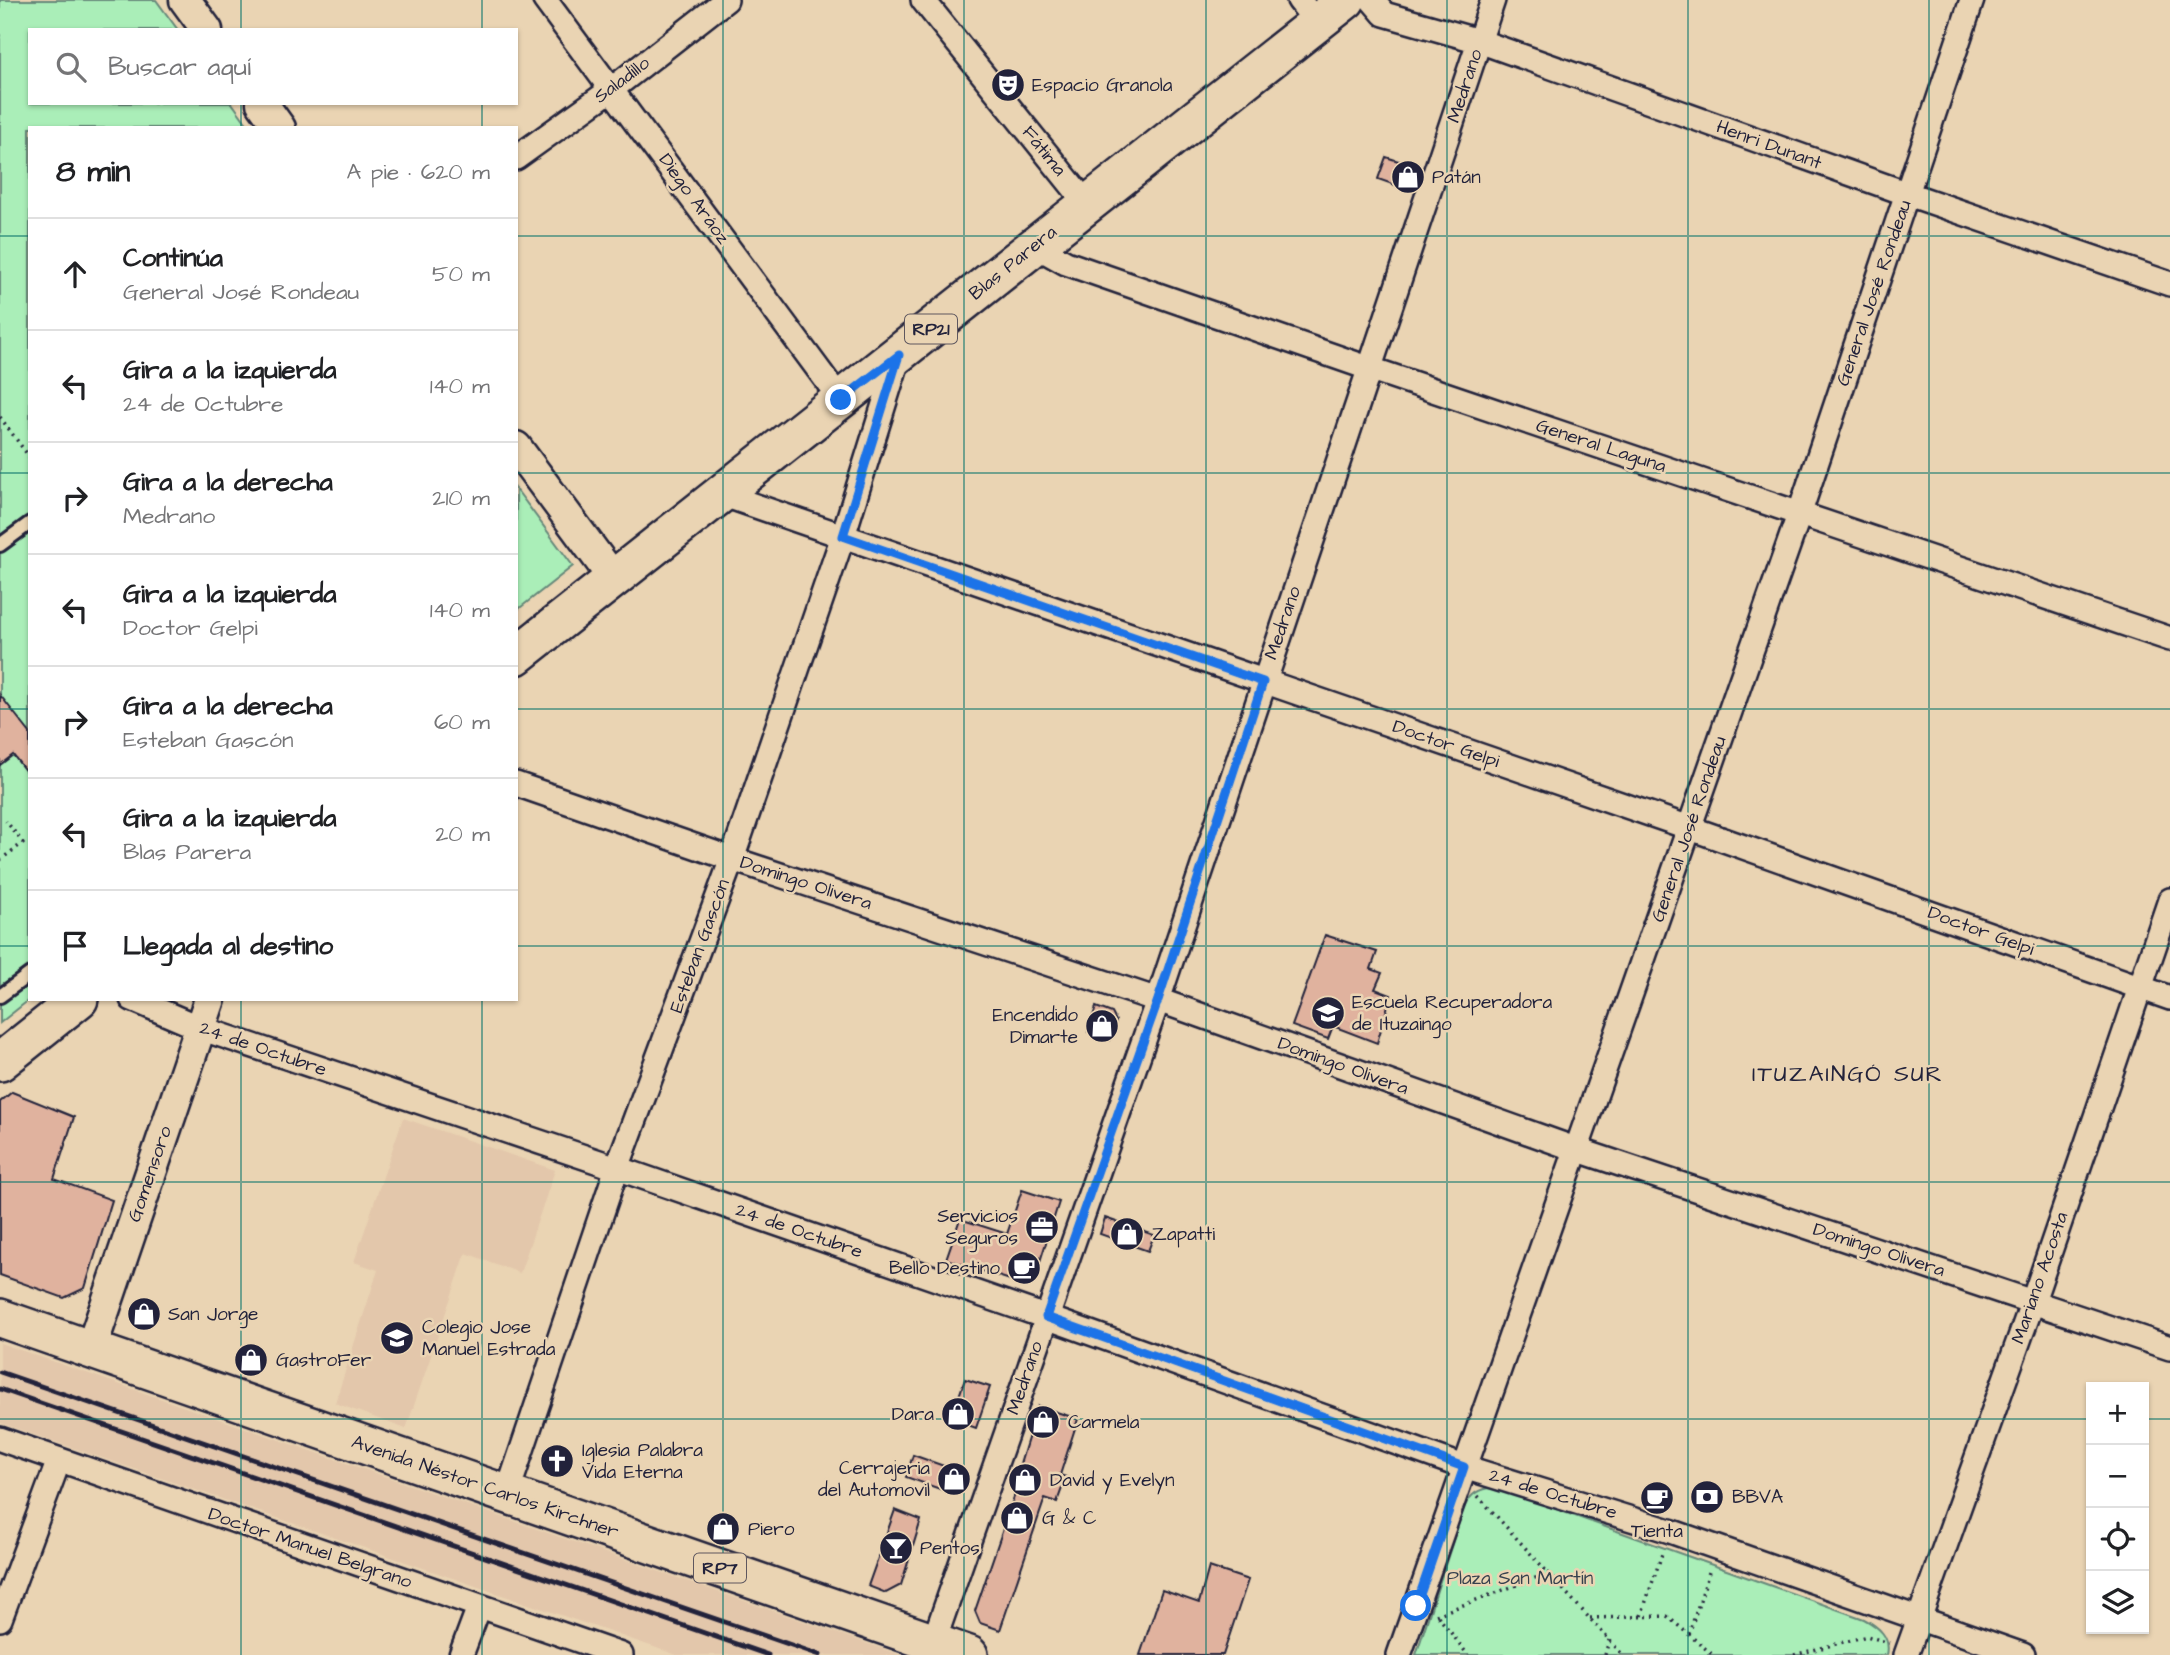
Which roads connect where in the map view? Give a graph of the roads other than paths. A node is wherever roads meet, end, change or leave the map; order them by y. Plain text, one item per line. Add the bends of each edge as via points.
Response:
1 (185, 0) edge
2 (545, 0) edge
3 (726, 0) edge
4 (923, 0) edge
5 (1346, 0) edge
6 (1372, 0) edge
7 (1493, 0) edge
8 (1972, 0) edge
9 (1308, 11) edge
10 (206, 28) edge
11 (1479, 41) junction
12 (612, 89) junction
13 (263, 105) edge
14 (279, 126) edge
15 (518, 157) edge
16 (1908, 194) junction
17 (1087, 204) junction
18 (1034, 245) junction
19 (2170, 284) edge
20 (899, 355) junction
21 (1371, 369) junction
22 (841, 400) junction
23 (518, 450) edge
24 (721, 494) junction
25 (1800, 512) junction
26 (28, 524) edge
27 (843, 536) junction
28 (0, 545) edge
29 (614, 579) junction
30 (2170, 639) edge
31 (518, 654) edge
32 (1263, 682) junction
33 (518, 785) edge
34 (1690, 828) junction
35 (732, 859) junction
36 (2170, 900) edge
37 (28, 975) edge
38 (2141, 987) junction
39 (0, 996) edge
40 (2170, 998) edge
41 (1158, 1000) junction
42 (76, 1001) edge
43 (137, 1001) edge
44 (209, 1001) edge
45 (200, 1028) junction
46 (0, 1062) edge
47 (1578, 1150) junction
48 (617, 1168) junction
49 (2033, 1301) junction
50 (1046, 1317) junction
51 (0, 1318) edge
52 (2170, 1348) edge
53 (91, 1349) junction
54 (0, 1439) edge
55 (59, 1460) junction
56 (1462, 1472) junction
57 (507, 1494) junction
58 (479, 1607) junction
59 (0, 1619) edge
60 (1919, 1620) junction
61 (932, 1649) edge
62 (1907, 1652) edge
63 (461, 1655) edge
64 (621, 1655) edge
65 (969, 1655) edge
66 (1399, 1655) edge
67 (2023, 1655) edge

1 - 10 street
2 - 12 street, Diego Aráoz
3 - 12 street, Saladillo
4 - 17 street, Fátima
5 - 9 main road, Blas Parera / RP21
6 - 11 street, Henri Dunant via 1384,14
7 - 11 street, Medrano
8 - 16 street, General José Rondeau
9 - 17 main road, Blas Parera / RP21
11 - 16 street, Henri Dunant
11 - 21 street, Medrano
12 - 15 street, Saladillo
12 - 22 street, Diego Aráoz
13 - 14 street
16 - 19 street, Henri Dunant
16 - 25 street, General José Rondeau
17 - 18 main road, Blas Parera / RP21
18 - 20 main road, Blas Parera / RP21
18 - 21 street, General Laguna via 1066,263
20 - 22 main road, Blas Parera / RP21
20 - 27 street, Esteban Gascón
21 - 25 street, General Laguna
21 - 32 street, Medrano
22 - 24 main road, Blas Parera / RP21
23 - 29 street
24 - 27 street, Doctor Gelpi
24 - 29 main road, Blas Parera / RP21
25 - 30 street, General Laguna
25 - 34 street, General José Rondeau
26 - 28 lane
27 - 32 street, Doctor Gelpi
27 - 35 street, Esteban Gascón
29 - 31 main road, Blas Parera / RP21
32 - 34 street, Doctor Gelpi
32 - 41 street, Medrano
33 - 35 street, Domingo Olivera
34 - 38 street, Doctor Gelpi
34 - 47 street, General José Rondeau
35 - 41 street, Domingo Olivera
35 - 48 street, Esteban Gascón
36 - 38 street, Mariano Acosta
37 - 39 lane
38 - 40 street, Doctor Gelpi
38 - 49 street, Mariano Acosta
41 - 47 street, Domingo Olivera
41 - 50 street, Medrano
42 - 46 main road
43 - 45 street, 24 de Octubre
44 - 45 street, Gomensoro
45 - 48 street, 24 de Octubre
45 - 53 street, Gomensoro
47 - 49 street, Domingo Olivera
47 - 56 street, General José Rondeau
48 - 50 street, 24 de Octubre
48 - 57 street, Esteban Gascón
49 - 52 street, Domingo Olivera
49 - 60 street, Mariano Acosta
50 - 56 street, 24 de Octubre
50 - 61 street, Medrano
51 - 53 main road, Avenida Néstor Carlos Kirchner / RP7
53 - 57 main road, Avenida Néstor Carlos Kirchner / RP7
54 - 55 street, Doctor Manuel Belgrano
55 - 58 street, Doctor Manuel Belgrano
55 - 59 street
56 - 60 street, 24 de Octubre via 1670,1531
56 - 66 street, General José Rondeau
57 - 61 main road, Avenida Néstor Carlos Kirchner / RP7
58 - 63 street
58 - 64 street, Doctor Manuel Belgrano
60 - 62 street, Mariano Acosta
60 - 67 street, 24 de Octubre
61 - 65 main road, Avenida Néstor Carlos Kirchner / RP7

